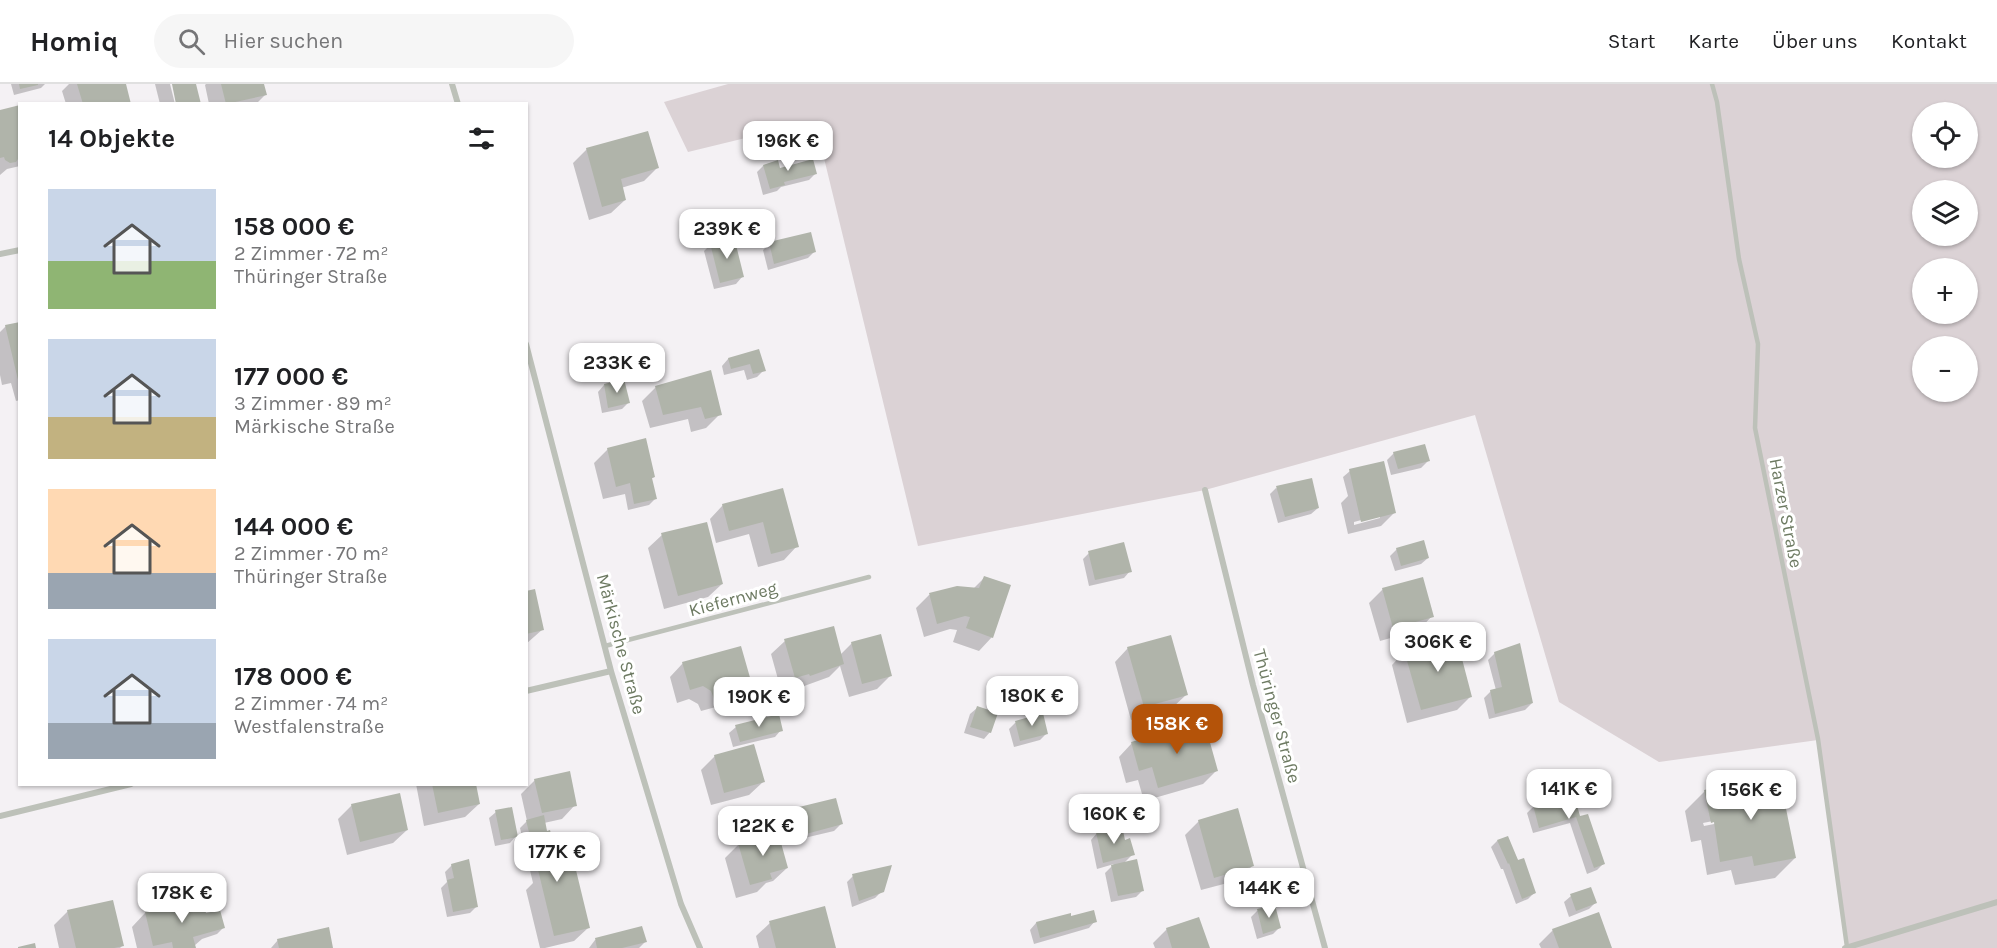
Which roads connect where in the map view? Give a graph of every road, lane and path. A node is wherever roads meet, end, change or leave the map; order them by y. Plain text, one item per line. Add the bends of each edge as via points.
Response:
1 (452, 84) edge
2 (1712, 84) edge
3 (457, 102) edge
4 (18, 250) edge
5 (0, 254) edge
6 (528, 352) edge
7 (1205, 490) dead end
8 (869, 577) dead end
9 (605, 646) junction
10 (611, 671) junction
11 (528, 691) edge
12 (124, 786) edge
13 (0, 816) edge
14 (1997, 902) edge
15 (700, 948) edge
16 (1325, 948) edge
17 (1846, 948) edge

1 - 3 street
2 - 17 lane, Harzer Straße via 1739,259 1758,344 1755,428 1818,740
4 - 5 street
6 - 9 street, Märkische Straße
7 - 16 street, Thüringer Straße
8 - 9 lane, Kiefernweg
9 - 10 street, Märkische Straße
10 - 11 street
10 - 15 street, Märkische Straße via 681,904
12 - 13 street
14 - 17 street

